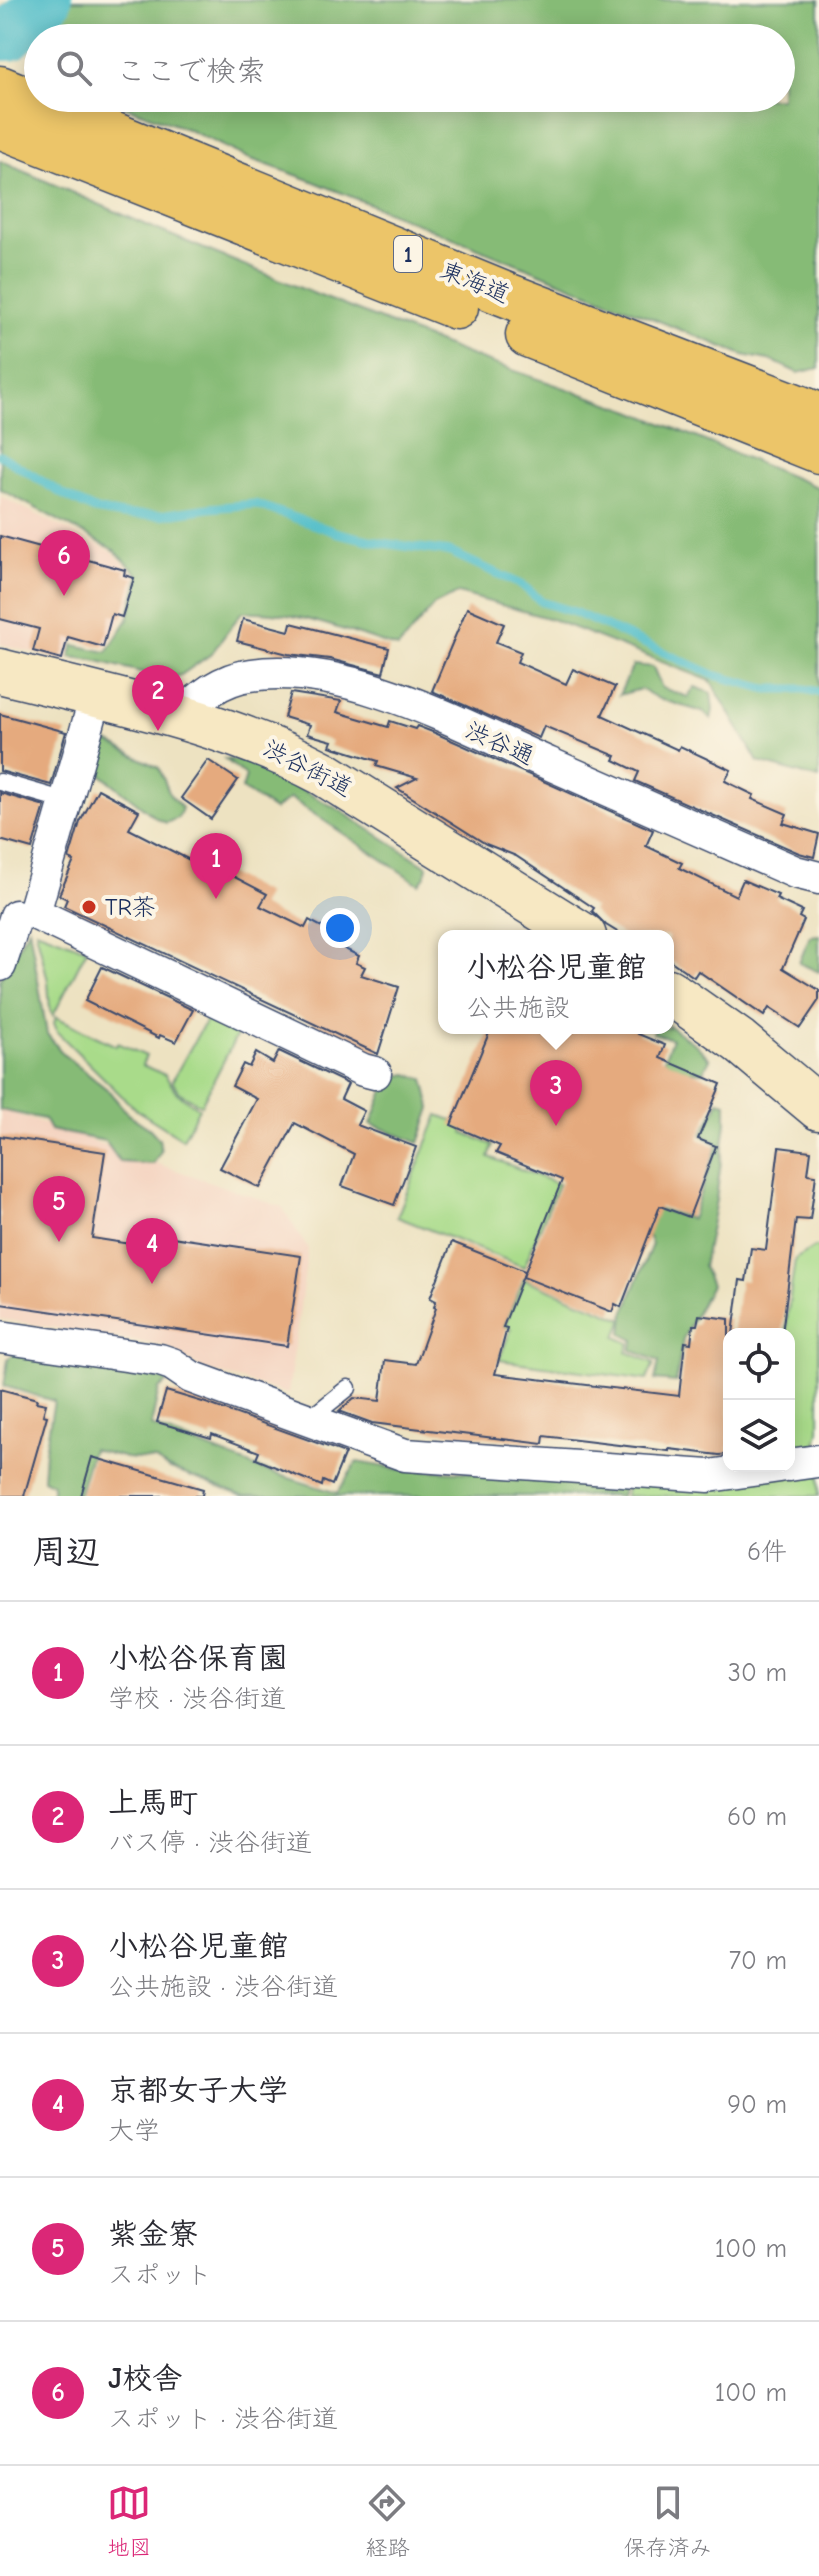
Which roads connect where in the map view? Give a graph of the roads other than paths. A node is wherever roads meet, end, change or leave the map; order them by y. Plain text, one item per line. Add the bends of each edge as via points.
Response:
1 (0, 88) edge
2 (24, 98) edge
3 (59, 112) edge
4 (0, 126) edge
5 (819, 415) edge
6 (819, 451) edge
7 (0, 671) edge
8 (96, 696) junction
9 (179, 717) junction
10 (0, 782) edge
11 (66, 801) junction
12 (819, 878) edge
13 (17, 913) edge
14 (574, 930) edge
15 (0, 965) edge
16 (674, 995) edge
17 (375, 1073) dead end
18 (819, 1108) edge
19 (0, 1337) edge
20 (348, 1388) dead end
21 (308, 1420) junction
22 (737, 1472) edge

1 - 2 highway, 東海道 / 1
3 - 5 highway, 東海道 / 1 via 502,293
4 - 6 highway, 東海道 / 1
7 - 8 main road, 渋谷街道
8 - 9 main road, 渋谷街道
8 - 11 street
9 - 12 street, 渋谷通 via 212,688 248,675 301,675 355,684
9 - 14 main road, 渋谷街道 via 255,741 323,773
10 - 11 lane
11 - 13 street
13 - 15 street
13 - 17 street
16 - 18 main road
19 - 21 street via 160,1360 191,1377
20 - 21 lane
21 - 22 street via 405,1455 709,1476

